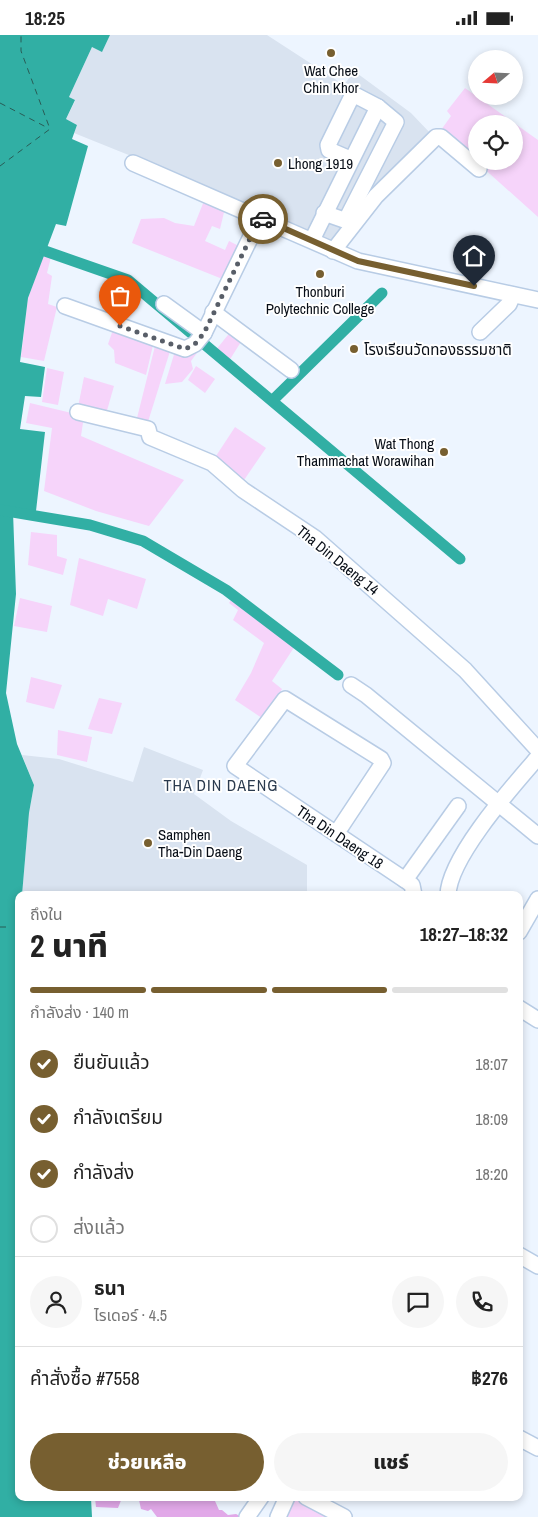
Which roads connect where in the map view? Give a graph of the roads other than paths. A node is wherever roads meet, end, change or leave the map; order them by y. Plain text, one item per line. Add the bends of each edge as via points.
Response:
1 (378, 107) junction
2 (350, 159) junction
3 (468, 160) edge
4 (133, 163) dead end
5 (324, 213) junction
6 (260, 218) junction
7 (312, 240) junction
8 (333, 251) junction
9 (513, 295) junction
10 (538, 300) edge
11 (164, 304) dead end
12 (65, 306) dead end
13 (213, 311) junction
14 (480, 333) dead end
15 (199, 339) junction
16 (291, 371) dead end
17 (78, 412) dead end
18 (351, 685) dead end
19 (538, 750) edge
20 (538, 757) edge
21 (498, 804) junction
22 (458, 807) dead end
23 (336, 834) junction
24 (538, 836) edge
25 (405, 881) junction
26 (414, 891) edge
27 (449, 891) edge
28 (538, 899) edge
29 (525, 925) edge
30 (523, 1011) edge
31 (538, 1020) edge
32 (523, 1257) edge
33 (538, 1266) edge
34 (523, 1440) edge
35 (538, 1448) edge
36 (258, 1501) edge
37 (285, 1501) edge
38 (314, 1501) edge
39 (247, 1517) edge
40 (278, 1517) edge
41 (344, 1517) edge

1 - 2 street
1 - 2 street via 353,93 348,100 328,145 329,150
1 - 5 street via 394,119 394,126 347,219
2 - 5 street
3 - 8 street via 441,137 436,137 376,196
4 - 6 street
5 - 7 street
6 - 7 street
6 - 13 street
7 - 8 street
8 - 9 street via 358,261
9 - 10 street
9 - 14 street via 509,304
11 - 15 street
12 - 15 street via 185,349
13 - 15 street
13 - 16 street
17 - 19 street, Tha Din Daeng 14 via 148,429 150,437 212,463 243,490 315,538 464,670
18 - 21 street
20 - 21 street
21 - 24 street
21 - 27 street via 453,874
22 - 25 street
23 - 23 street, Tha Din Daeng 18 via 235,767 285,699 381,759 382,766
23 - 25 street, Tha Din Daeng 18
25 - 26 street, Tha Din Daeng 18
28 - 29 street
30 - 31 street
32 - 33 street
34 - 35 street
36 - 39 street
37 - 40 street
38 - 41 street

